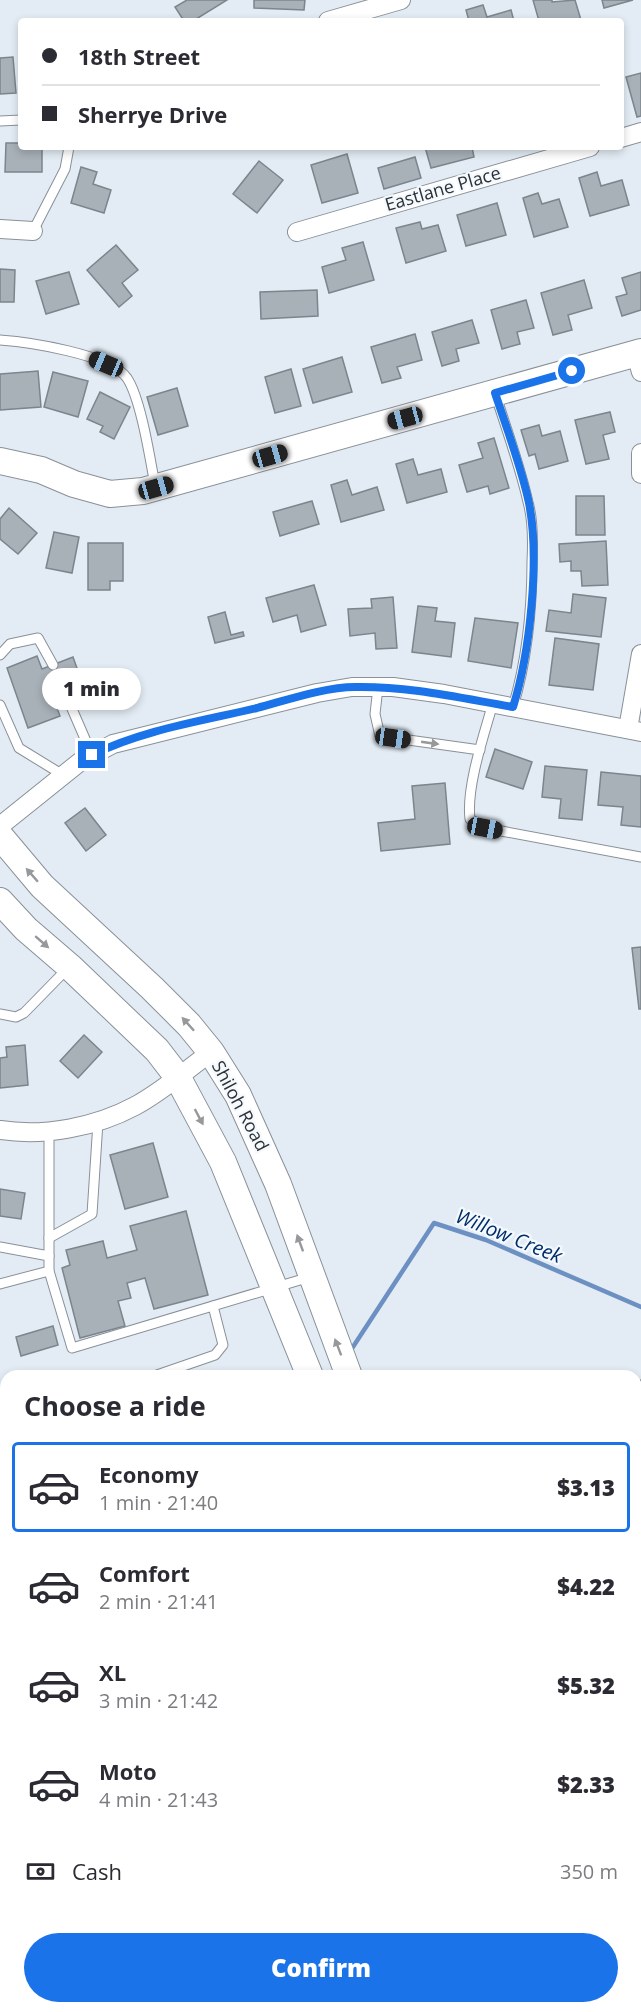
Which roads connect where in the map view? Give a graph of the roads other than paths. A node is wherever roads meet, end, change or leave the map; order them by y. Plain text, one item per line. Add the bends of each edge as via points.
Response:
1 (401, 0) edge
2 (338, 18) edge
3 (18, 120) edge
4 (0, 121) edge
5 (641, 132) edge
6 (624, 137) edge
7 (68, 150) edge
8 (580, 150) edge
9 (0, 229) edge
10 (33, 231) joint
11 (297, 232) dead end
12 (0, 340) edge
13 (639, 359) edge
14 (495, 393) junction
15 (641, 453) edge
16 (0, 461) edge
17 (641, 474) edge
18 (156, 488) junction
19 (641, 654) edge
20 (0, 655) edge
21 (53, 665) dead end
22 (378, 687) junction
23 (66, 695) dead end
24 (493, 703) junction
25 (0, 705) edge
26 (513, 707) junction
27 (635, 731) edge
28 (480, 750) junction
29 (92, 755) junction
30 (63, 775) junction
31 (0, 826) edge
32 (0, 836) edge
33 (641, 856) edge
34 (0, 901) edge
35 (69, 966) junction
36 (0, 1014) edge
37 (211, 1052) junction
38 (177, 1076) junction
39 (98, 1122) junction
40 (0, 1130) edge
41 (49, 1131) junction
42 (49, 1238) junction
43 (0, 1247) edge
44 (49, 1256) junction
45 (49, 1271) junction
46 (312, 1277) junction
47 (0, 1284) edge
48 (276, 1288) junction
49 (213, 1306) junction
50 (172, 1370) edge
51 (308, 1370) edge
52 (347, 1370) edge

1 - 2 street
3 - 4 lane
5 - 6 street
7 - 10 lane via 65,170
8 - 11 street, Eastlane Place
9 - 10 street
12 - 18 lane via 28,342 93,358 118,369 127,378 135,398
13 - 14 main road
14 - 18 main road
14 - 26 lane via 529,504 532,544 528,630
15 - 17 street
16 - 18 main road via 41,470 110,494
19 - 27 street
20 - 21 lane via 10,644 38,638
22 - 24 street
22 -> 28 lane via 375,714 380,736
22 - 29 street via 317,693 153,733
23 - 29 lane
24 - 26 street
24 - 28 lane
25 - 30 lane via 19,748
26 - 27 street
28 - 33 lane via 468,806 470,819 485,828
29 - 30 street
30 - 31 street
37 -> 32 main road, Shiloh Road via 152,988 42,886
34 -> 35 main road
35 - 36 lane via 24,1014
35 - 38 main road via 157,1050
37 - 38 street
46 -> 37 main road, Shiloh Road via 255,1131
38 - 39 street via 136,1106
38 -> 48 main road via 223,1162
39 - 41 street
39 - 42 lane via 92,1214
40 - 41 street
41 - 42 lane
42 - 44 lane
43 - 44 lane
44 - 45 lane
45 - 47 lane
45 - 49 lane via 72,1348
46 - 48 lane
52 -> 46 main road, Shiloh Road
48 - 49 lane
48 - 51 main road
49 - 50 lane via 223,1345 214,1356

